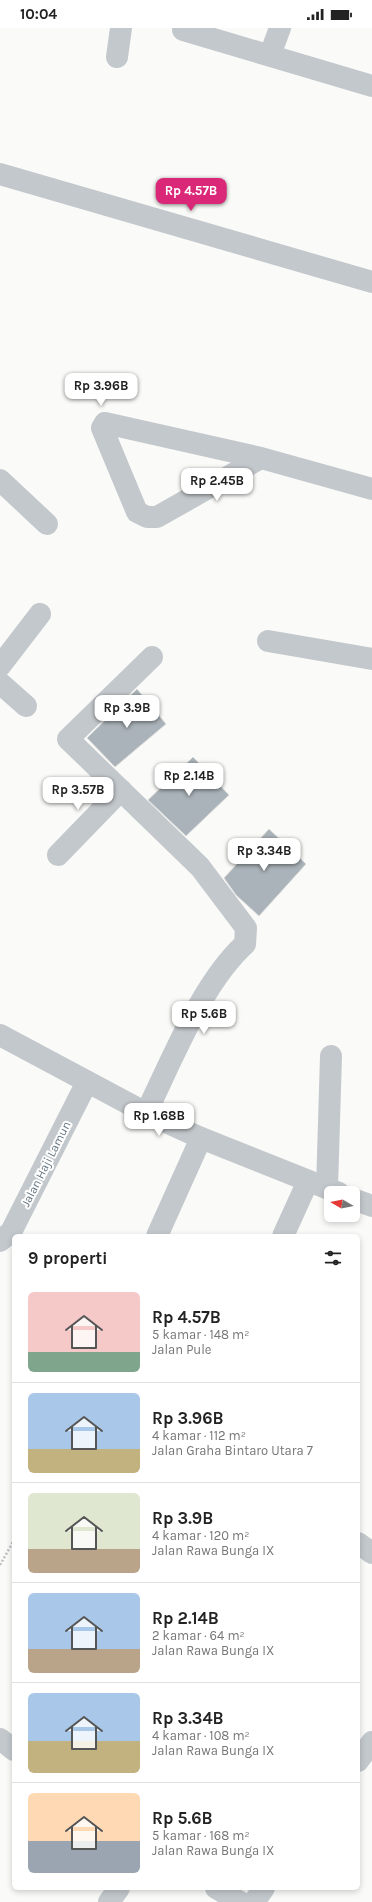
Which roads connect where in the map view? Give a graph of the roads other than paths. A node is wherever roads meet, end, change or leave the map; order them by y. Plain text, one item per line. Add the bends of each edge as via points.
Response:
1 (121, 28) edge
2 (183, 28) edge
3 (280, 28) edge
4 (270, 55) junction
5 (116, 57) dead end
6 (372, 86) edge
7 (0, 174) edge
8 (372, 282) edge
9 (261, 458) junction
10 (0, 480) edge
11 (372, 489) edge
12 (47, 524) dead end
13 (40, 614) dead end
14 (268, 641) dead end
15 (152, 657) dead end
16 (372, 659) edge
17 (0, 666) edge
18 (0, 684) edge
19 (26, 706) dead end
20 (121, 790) junction
21 (58, 855) dead end
22 (0, 1035) edge
23 (331, 1056) dead end
24 (87, 1082) junction
25 (146, 1113) junction
26 (201, 1138) junction
27 (325, 1186) edge
28 (324, 1187) edge
29 (324, 1188) edge
30 (360, 1201) edge
31 (372, 1206) edge
32 (158, 1234) edge
33 (285, 1234) edge
34 (0, 1241) edge
35 (360, 1544) edge
36 (372, 1553) edge
37 (0, 1739) edge
38 (372, 1742) edge
39 (12, 1748) edge
40 (360, 1758) edge
41 (118, 1890) edge
42 (219, 1890) edge
43 (263, 1890) edge
44 (109, 1902) edge
45 (240, 1902) edge
46 (254, 1902) edge

1 - 5 street
2 - 4 street
3 - 4 street
4 - 6 street
7 - 8 street
9 - 9 street via 104,424 102,428 136,512 147,518 156,517
9 - 11 street
10 - 12 street
13 - 17 street
14 - 16 street
15 - 20 street via 68,739
18 - 19 street
20 - 21 street
20 - 25 street via 200,867 246,928 245,944 235,952 203,998
22 - 24 street
23 - 27 street
24 - 25 street
24 - 34 street, Jalan Haji Lamun via 11,1232
25 - 26 street
26 - 28 street
26 - 32 street
29 - 33 street
30 - 31 street
35 - 36 street
37 - 39 street
38 - 40 street
41 - 44 street
42 - 45 street
43 - 46 street

